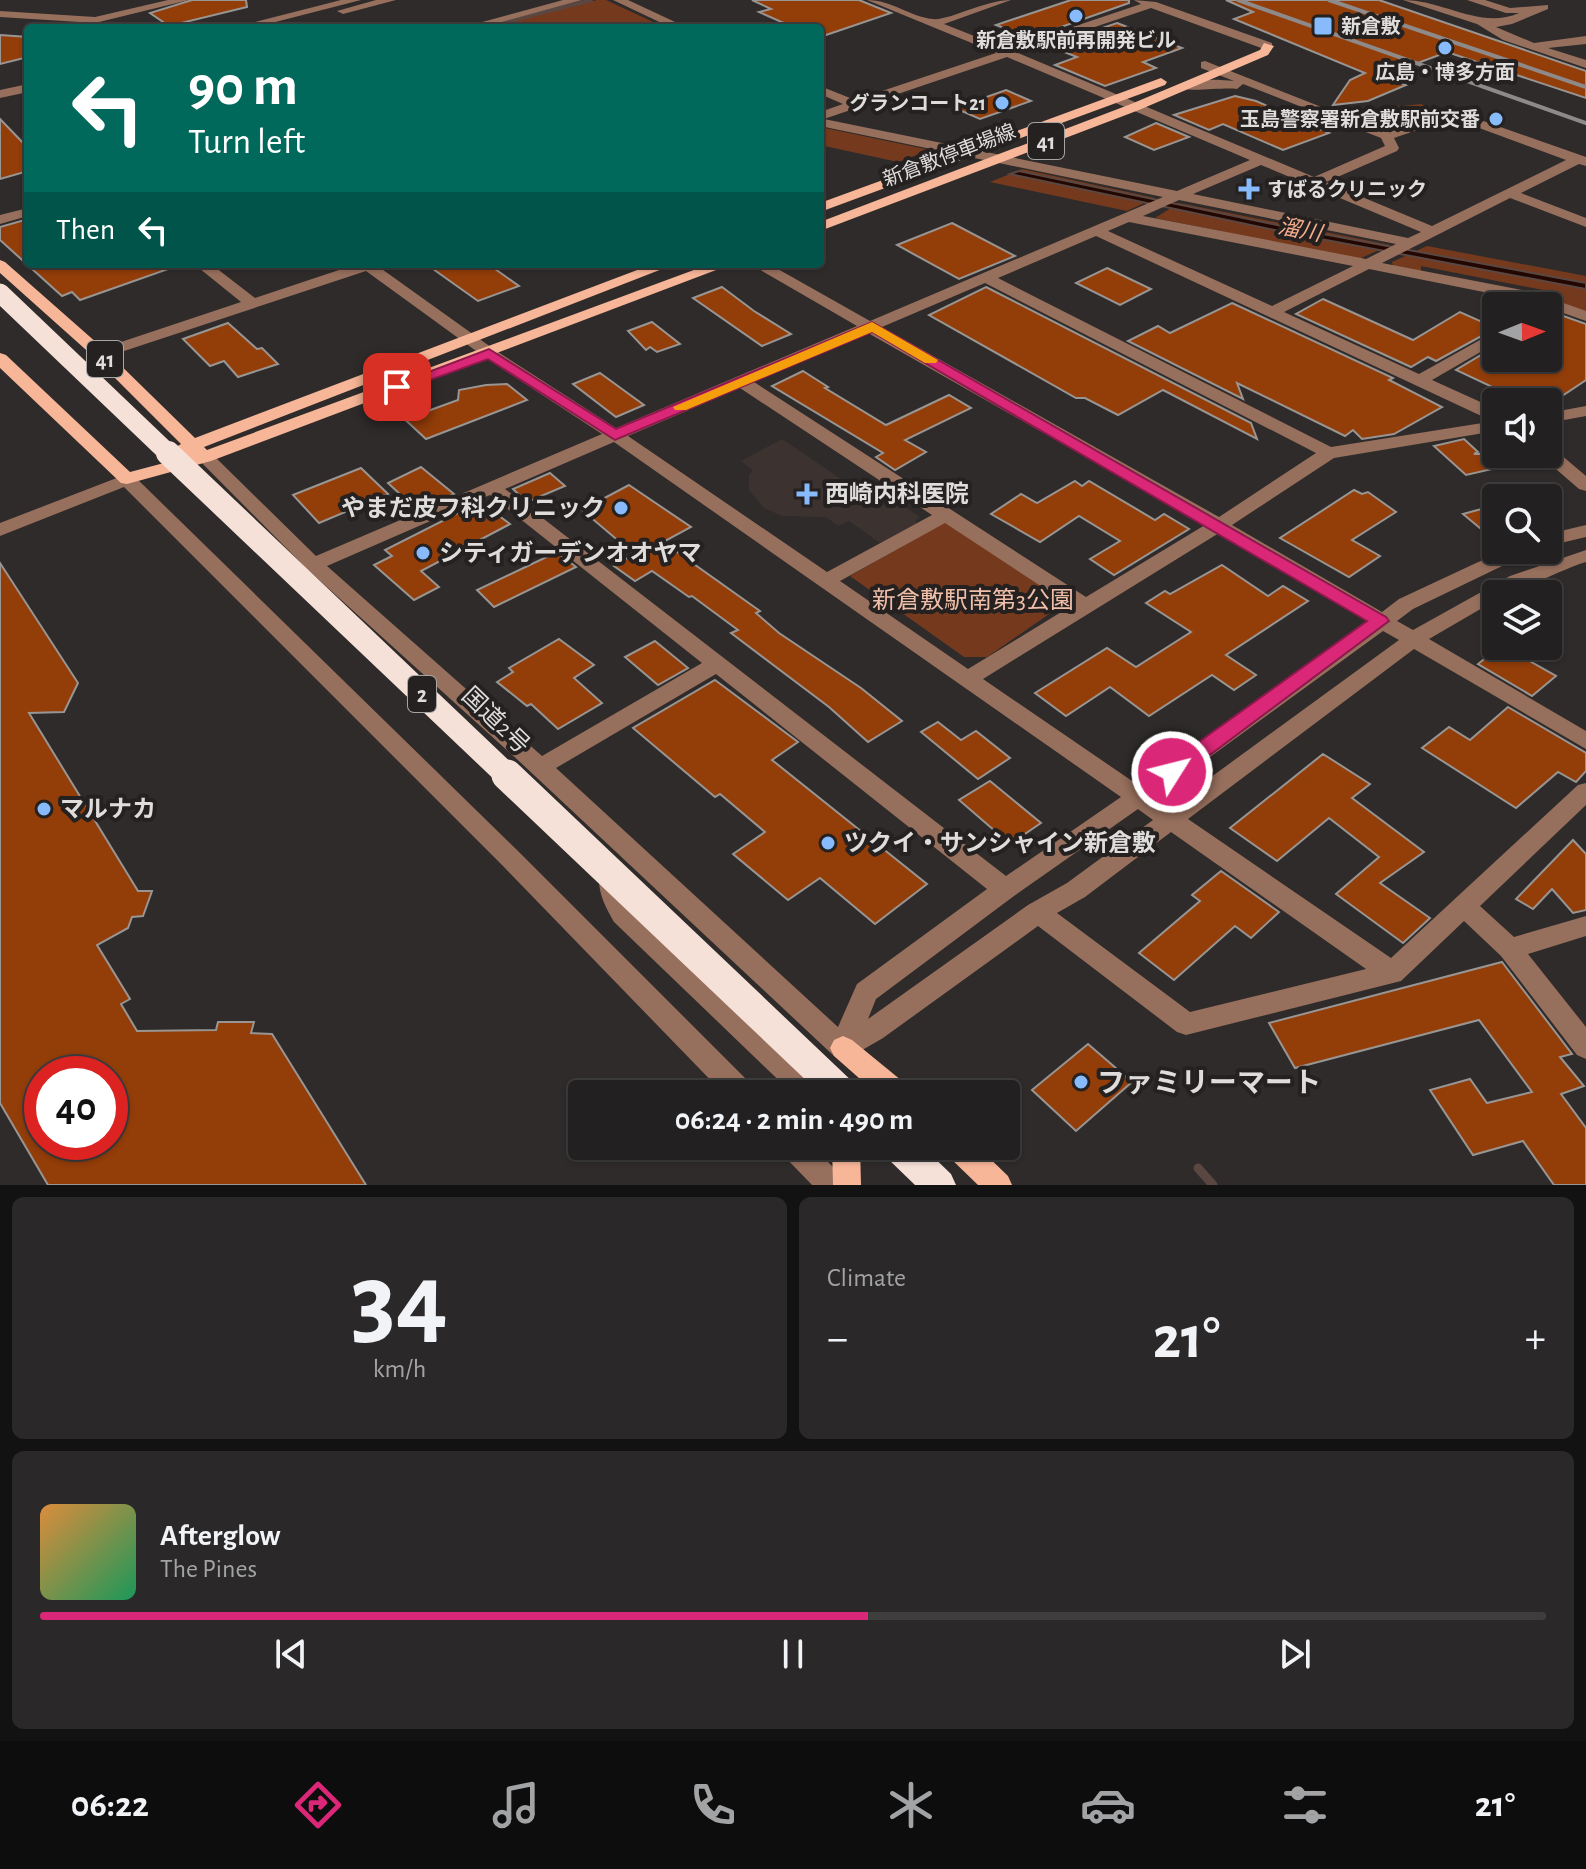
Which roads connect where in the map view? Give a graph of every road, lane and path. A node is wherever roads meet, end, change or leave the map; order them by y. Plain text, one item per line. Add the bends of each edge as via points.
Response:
1 (35, 0) edge
2 (183, 0) edge
3 (300, 0) edge
4 (355, 0) edge
5 (390, 0) edge
6 (576, 0) edge
7 (619, 0) edge
8 (873, 0) edge
9 (1409, 0) edge
10 (1473, 0) edge
11 (998, 1) edge
12 (1559, 1) edge
13 (1146, 2) edge
14 (0, 14) edge
15 (1509, 14) junction
16 (325, 15) junction
17 (59, 23) edge
18 (1482, 23) junction
19 (264, 24) edge
20 (290, 24) edge
21 (482, 24) edge
22 (673, 24) edge
23 (933, 24) junction
24 (1586, 40) edge
25 (1264, 45) junction
26 (1530, 45) junction
27 (1010, 54) junction
28 (1586, 64) edge
29 (1205, 65) junction
30 (1220, 71) junction
31 (24, 78) edge
32 (0, 84) edge
33 (1183, 87) junction
34 (24, 89) edge
35 (824, 92) edge
36 (1276, 93) junction
37 (0, 94) edge
38 (1115, 99) junction
39 (854, 104) junction
40 (1135, 107) junction
41 (824, 117) edge
42 (824, 120) edge
43 (1386, 135) junction
44 (971, 152) junction
45 (1001, 158) junction
46 (1261, 160) junction
47 (1582, 161) edge
48 (1314, 182) junction
49 (1509, 193) junction
50 (1172, 198) junction
51 (824, 207) edge
52 (24, 213) edge
53 (1128, 217) junction
54 (0, 220) edge
55 (1586, 223) edge
56 (824, 225) edge
57 (1097, 231) junction
58 (1433, 232) junction
59 (1406, 245) junction
60 (0, 265) edge
61 (1365, 265) junction
62 (207, 268) edge
63 (359, 268) edge
64 (372, 268) edge
65 (656, 268) edge
66 (713, 268) edge
67 (765, 268) edge
68 (987, 278) junction
69 (1493, 292) edge
70 (0, 293) edge
71 (253, 304) junction
72 (1562, 308) edge
73 (1274, 311) junction
74 (1586, 316) edge
75 (872, 327) junction
76 (467, 338) junction
77 (1482, 344) edge
78 (489, 353) junction
79 (100, 354) junction
80 (0, 358) edge
81 (1420, 380) junction
82 (741, 381) junction
83 (1482, 409) edge
84 (1586, 411) edge
85 (1562, 415) edge
86 (1482, 428) edge
87 (615, 435) junction
88 (198, 451) junction
89 (1329, 453) junction
90 (1562, 465) edge
91 (127, 479) junction
92 (1586, 485) edge
93 (491, 487) junction
94 (946, 515) junction
95 (1219, 525) junction
96 (0, 530) edge
97 (1586, 531) edge
98 (1562, 537) edge
99 (1586, 556) edge
100 (313, 564) junction
101 (1489, 564) edge
102 (826, 581) junction
103 (1085, 606) junction
104 (1380, 621) junction
105 (1411, 641) junction
106 (719, 663) junction
107 (968, 679) junction
108 (1586, 741) edge
109 (540, 767) junction
110 (1586, 791) edge
111 (1139, 796) junction
112 (1170, 818) junction
113 (618, 840) junction
114 (1005, 889) junction
115 (1464, 906) junction
116 (1037, 912) junction
117 (1586, 926) edge
118 (1510, 949) junction
119 (1392, 973) junction
120 (1586, 1047) edge
121 (843, 1048) junction
122 (728, 1080) edge
123 (797, 1080) edge
124 (833, 1080) edge
125 (844, 1080) edge
126 (881, 1080) edge
127 (807, 1160) edge
128 (846, 1160) edge
129 (896, 1160) edge
130 (913, 1160) edge
131 (972, 1160) edge
132 (832, 1185) edge
133 (847, 1185) edge
134 (922, 1185) edge
135 (939, 1185) edge
136 (998, 1185) edge

1 - 17 street
2 - 17 street
3 - 16 street
4 - 16 street
5 - 16 street
6 - 21 street
7 - 22 street
8 - 23 street
9 - 18 street
10 - 15 street
11 - 23 street
12 - 15 street
13 - 25 street
13 - 27 street
14 - 17 street
15 - 18 street via 1499,24
16 - 19 street
16 - 20 street
18 - 26 street
23 - 27 street
24 - 26 street
25 - 29 main road, 新倉敷停車場線 / 41
25 - 30 main road, 新倉敷停車場線 / 41 via 1264,52
26 - 28 street
27 - 38 street
27 - 39 street
29 - 30 street
29 - 38 main road, 新倉敷停車場線 / 41
30 - 33 main road, 新倉敷停車場線 / 41
30 - 36 street
31 - 32 street
33 - 36 street via 1231,84
33 - 40 main road, 新倉敷停車場線 / 41
34 - 37 street
35 - 39 street
36 - 43 street
38 - 40 street
38 - 44 main road, 新倉敷停車場線 / 41
39 - 41 street
40 - 45 main road, 新倉敷停車場線 / 41
40 - 46 street
42 - 44 street
43 - 47 street via 1452,114
43 - 48 street via 1392,148
44 - 45 street
44 - 51 main road, 新倉敷停車場線 / 41
45 - 50 street
45 - 56 main road, 新倉敷停車場線 / 41
46 - 48 street
46 - 50 street
47 - 49 street
48 - 58 street
49 - 55 street
49 - 58 street
50 - 53 street
50 - 59 street
52 - 54 street
53 - 57 street
53 - 61 street
57 - 68 street
57 - 73 street
58 - 59 street
59 - 61 street
60 - 79 main road, 41
61 - 69 street
61 - 73 street
62 - 71 street
63 - 71 street
64 - 76 street
65 - 76 main road
66 - 78 main road
67 - 75 street
68 - 75 street
68 - 89 street
70 - 124 highway, 国道2号 / 2, bridge
71 - 79 street
72 - 74 street
73 - 81 street
75 - 82 street
75 - 95 street
76 - 78 street
76 - 88 main road
77 - 81 street
78 - 87 street
78 - 88 main road
79 - 88 main road, 41
80 - 91 main road
81 - 83 street
82 - 87 street
82 - 94 street
84 - 85 street
86 - 89 street
87 - 93 street
87 - 102 street
88 - 91 main road
88 - 100 street
89 - 95 street
90 - 92 street
91 - 96 street
91 - 122 street
93 - 100 street
93 - 106 street
94 - 102 street
94 - 103 street
95 - 103 street
95 - 104 street
97 - 98 street
99 - 105 street via 1531,575
100 - 109 street
101 - 104 street via 1416,597
102 - 107 street
103 - 107 street
104 - 105 street
104 - 111 street
105 - 108 street
105 - 112 street
106 - 109 street
106 - 114 street
107 - 111 street
109 - 113 street
110 - 115 street
111 - 112 street
111 - 114 street
112 - 116 street via 1076,890
112 - 119 street
113 - 121 street
113 - 123 street via 610,881 623,915
114 - 121 street via 866,992
115 - 118 street
115 - 119 street
116 - 119 street via 1186,1024
116 - 121 street via 887,1023
117 - 118 street
118 - 120 street
121 - 125 main road
121 - 126 main road
127 - 132 street
128 - 133 main road
129 - 134 street
130 - 135 highway
131 - 136 main road

